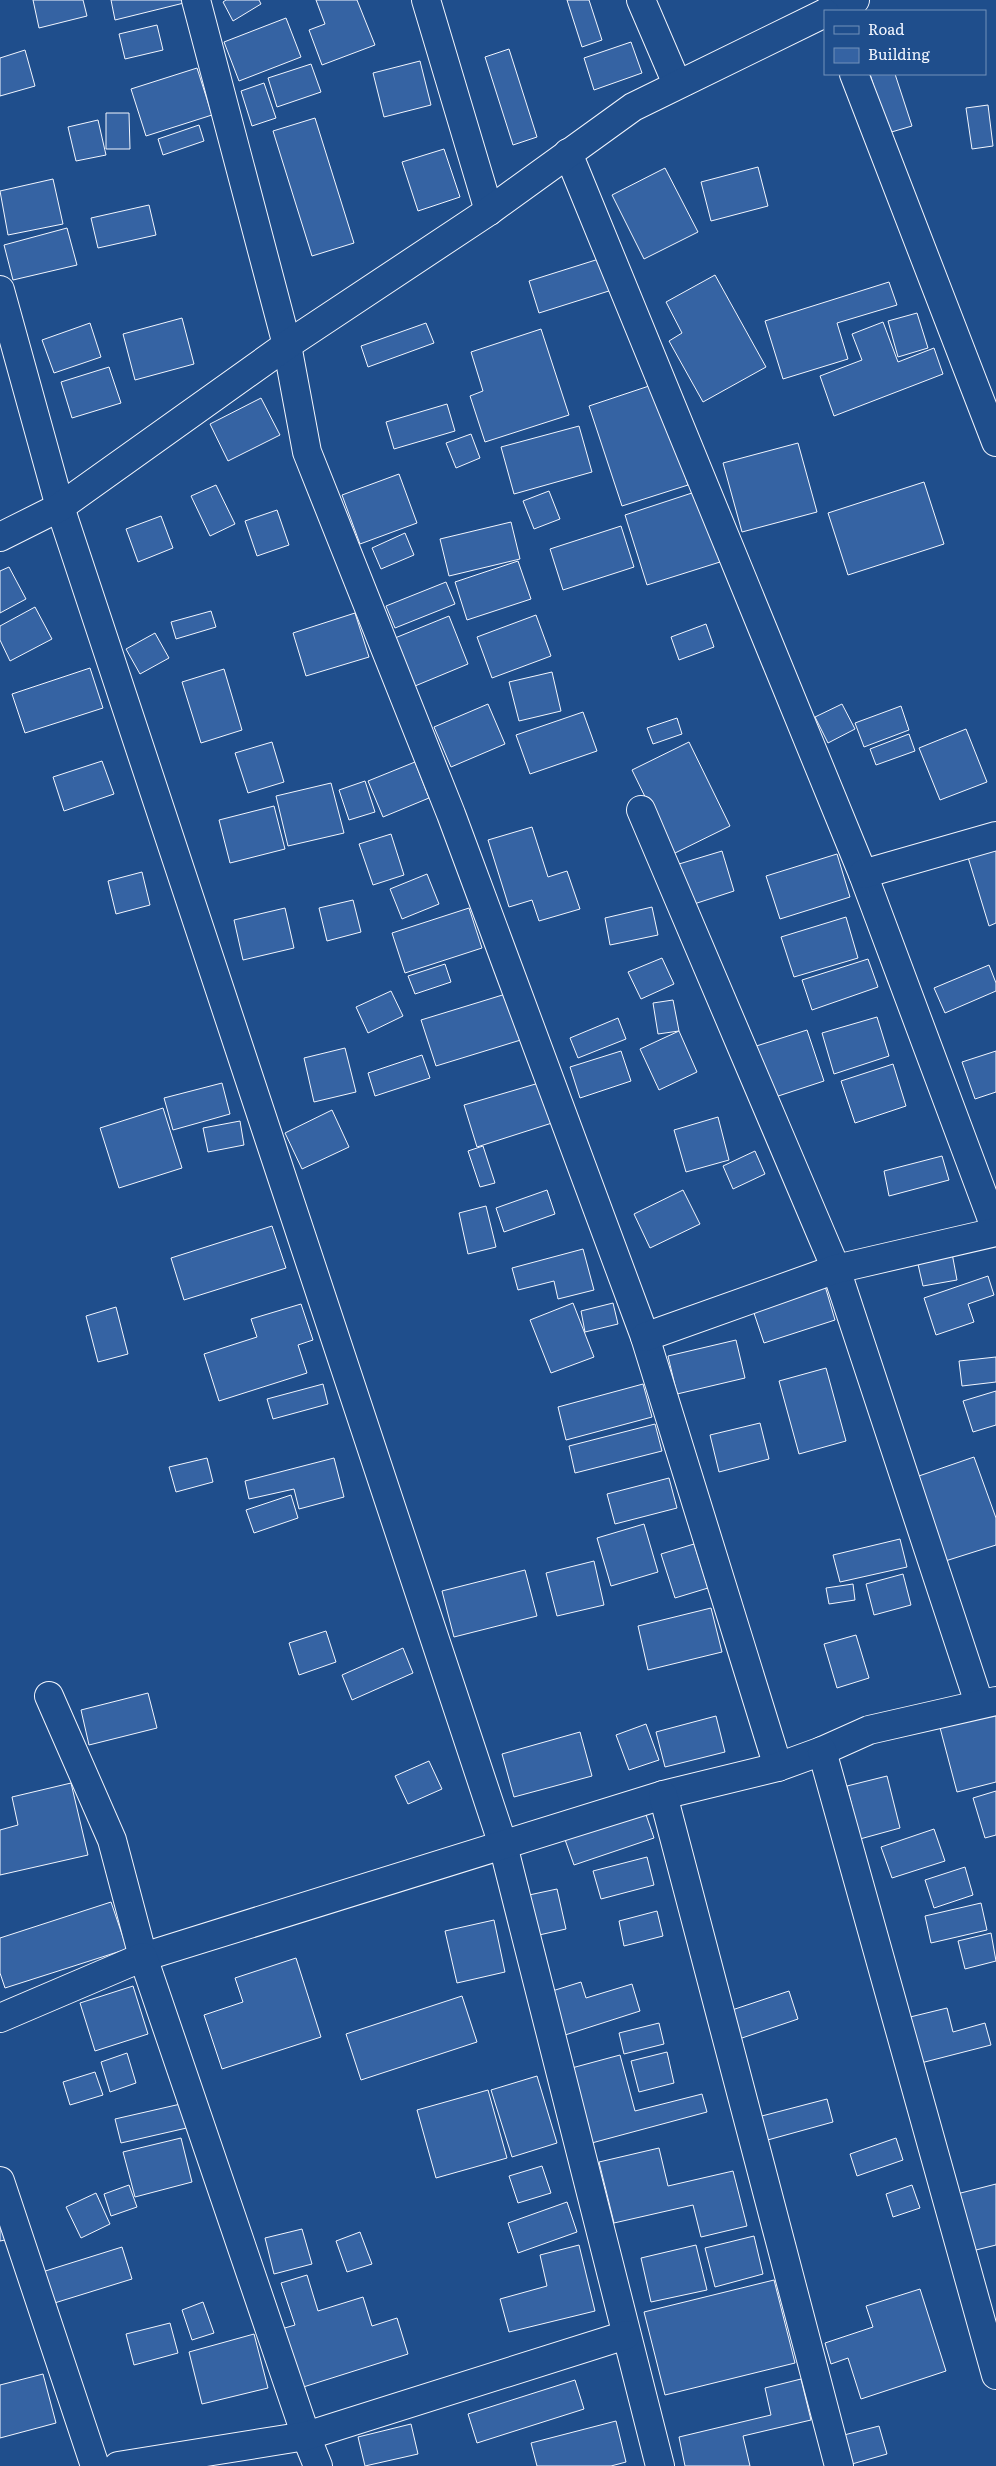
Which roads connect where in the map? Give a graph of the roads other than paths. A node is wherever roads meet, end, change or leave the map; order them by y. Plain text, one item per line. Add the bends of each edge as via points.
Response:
1 (196, 0) edge
2 (426, 0) edge
3 (641, 0) edge
4 (855, 0) edge
5 (832, 10) edge
6 (824, 14) edge
7 (854, 75) edge
8 (678, 84) junction
9 (568, 153) junction
10 (489, 211) junction
11 (0, 290) edge
12 (287, 345) junction
13 (996, 442) edge
14 (60, 507) junction
15 (0, 537) edge
16 (641, 810) dead end
17 (996, 836) edge
18 (863, 874) junction
19 (996, 1231) edge
20 (836, 1269) junction
21 (645, 1337) junction
22 (49, 1696) dead end
23 (988, 1702) edge
24 (822, 1751) junction
25 (778, 1767) junction
26 (663, 1795) junction
27 (503, 1845) junction
28 (143, 1957) junction
29 (0, 2018) edge
30 (0, 2181) edge
31 (626, 2336) junction
32 (996, 2375) edge
33 (306, 2436) junction
34 (95, 2466) edge
35 (118, 2466) edge
36 (318, 2466) edge
37 (660, 2466) edge
38 (839, 2466) edge

1 - 12 street
2 - 10 street
3 - 8 street
4 - 5 street
6 - 8 street
7 - 13 street
8 - 9 street via 634,107
9 - 10 street
9 - 18 street
10 - 12 street
11 - 14 street
12 - 14 street
12 - 21 street via 307,452 451,814
14 - 15 street
14 - 27 street
16 - 20 street
17 - 18 street
18 - 19 street
19 - 20 street
20 - 21 street
20 - 23 street
21 - 25 street
22 - 28 street via 112,1840
23 - 24 street via 869,1730
24 - 25 street
24 - 32 street
25 - 26 street
26 - 27 street
26 - 38 street
27 - 28 street
27 - 31 street
28 - 29 street
28 - 33 street
30 - 34 street
31 - 33 street
31 - 37 street
33 - 35 street
33 - 36 street

